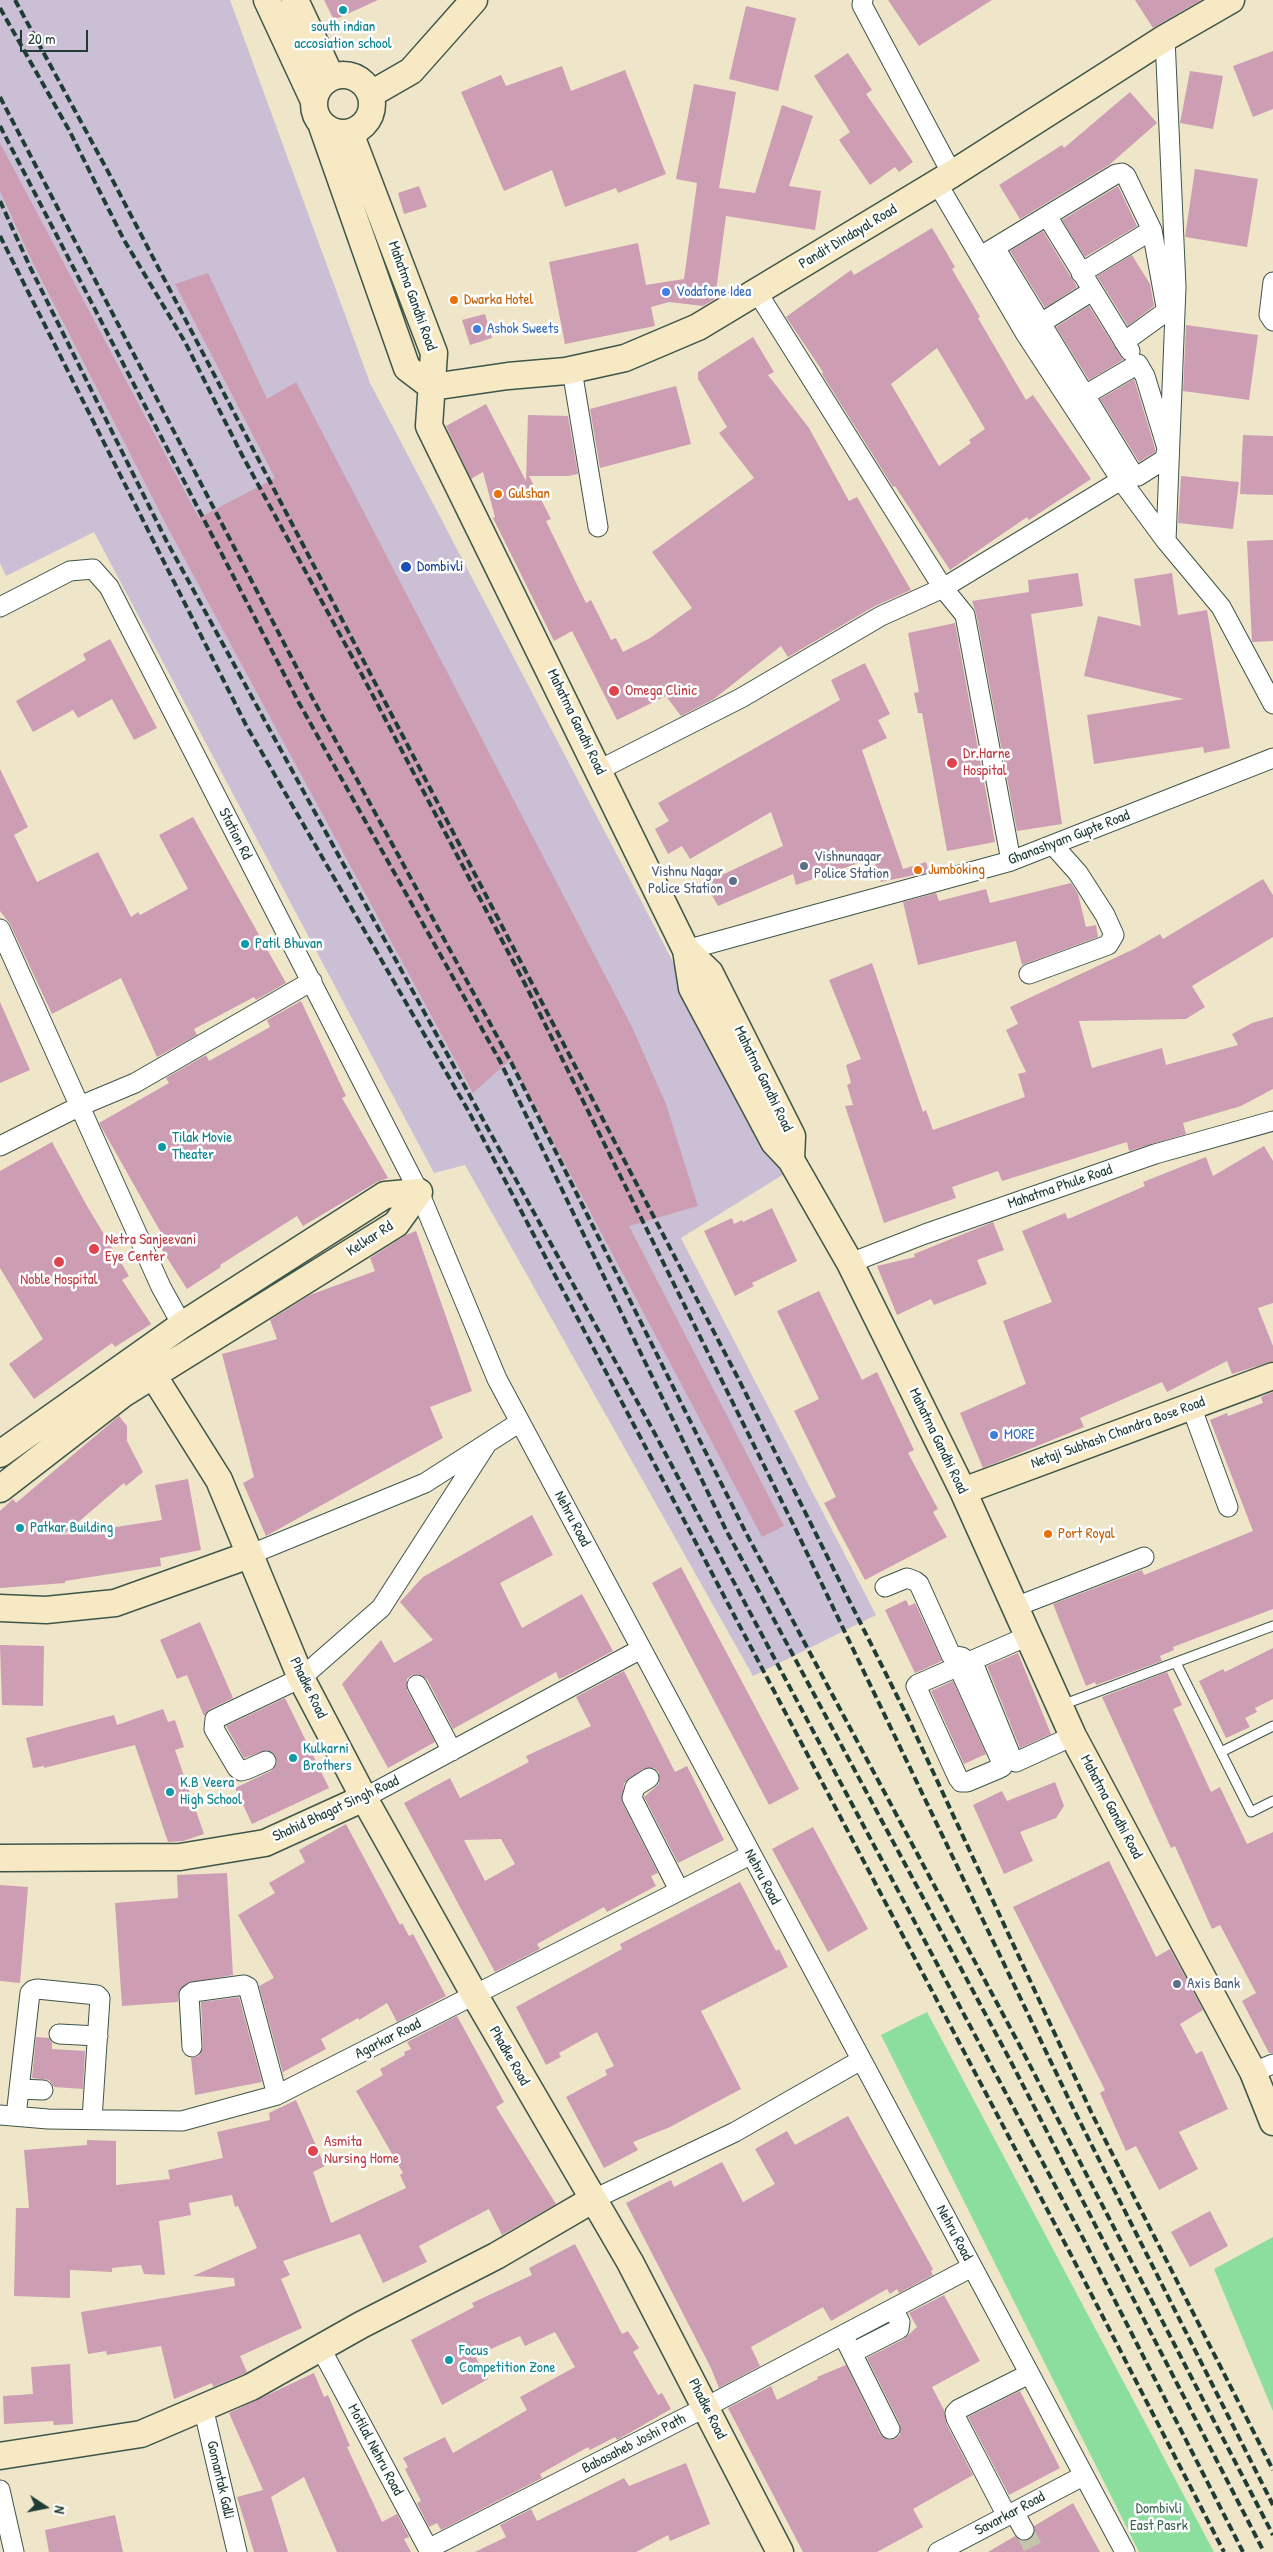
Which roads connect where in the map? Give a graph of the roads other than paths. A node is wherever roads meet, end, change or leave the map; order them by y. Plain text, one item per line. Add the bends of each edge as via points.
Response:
1 (267, 0) edge
2 (295, 0) edge
3 (474, 0) edge
4 (1231, 0) edge
5 (856, 2) edge
6 (1165, 38) junction
7 (331, 77) junction
8 (371, 94) junction
9 (314, 101) junction
10 (322, 126) junction
11 (350, 133) junction
12 (944, 178) junction
13 (1046, 216) junction
14 (1152, 230) junction
15 (988, 252) junction
16 (1081, 273) junction
17 (1273, 282) edge
18 (1092, 291) junction
19 (757, 292) junction
20 (1273, 321) edge
21 (1033, 328) junction
22 (1124, 342) junction
23 (1138, 364) junction
24 (572, 370) junction
25 (432, 387) junction
26 (1085, 395) junction
27 (1121, 480) junction
28 (598, 527) dead end
29 (1166, 541) junction
30 (944, 588) junction
31 (0, 608) edge
32 (1273, 704) edge
33 (1273, 758) edge
34 (599, 770) junction
35 (1052, 845) junction
36 (1011, 861) junction
37 (0, 929) edge
38 (686, 950) junction
39 (1029, 974) dead end
40 (312, 981) junction
41 (80, 1106) junction
42 (1273, 1121) edge
43 (0, 1146) edge
44 (419, 1192) junction
45 (850, 1263) junction
46 (182, 1325) junction
47 (153, 1375) junction
48 (1273, 1376) edge
49 (1191, 1406) junction
50 (520, 1422) junction
51 (486, 1445) junction
52 (0, 1454) edge
53 (0, 1489) edge
54 (963, 1491) junction
55 (1228, 1507) dead end
56 (249, 1555) junction
57 (1144, 1557) dead end
58 (885, 1587) dead end
59 (1015, 1607) junction
60 (0, 1608) edge
61 (1273, 1626) edge
62 (1028, 1636) junction
63 (641, 1649) junction
64 (966, 1663) junction
65 (1176, 1663) junction
66 (301, 1678) junction
67 (418, 1685) dead end
68 (1060, 1706) junction
69 (1273, 1726) edge
70 (1073, 1736) junction
71 (452, 1751) junction
72 (1221, 1752) junction
73 (266, 1761) dead end
74 (649, 1778) dead end
75 (364, 1798) junction
76 (1273, 1801) edge
77 (750, 1855) junction
78 (0, 1858) edge
79 (679, 1890) junction
80 (474, 1994) junction
81 (59, 2034) dead end
82 (98, 2036) junction
83 (192, 2047) dead end
84 (861, 2060) junction
85 (1263, 2068) edge
86 (19, 2088) junction
87 (43, 2090) dead end
88 (277, 2094) junction
89 (8, 2115) edge
90 (92, 2119) junction
91 (1273, 2122) edge
92 (592, 2200) junction
93 (972, 2267) junction
94 (893, 2309) junction
95 (843, 2335) junction
96 (320, 2347) junction
97 (852, 2353) junction
98 (1028, 2374) junction
99 (203, 2407) junction
100 (706, 2408) junction
101 (890, 2429) dead end
102 (0, 2456) edge
103 (1082, 2476) junction
104 (0, 2490) edge
105 (1011, 2514) junction
106 (1024, 2530) tunnel mouth
107 (429, 2550) edge
108 (945, 2550) edge
109 (14, 2552) edge
110 (237, 2552) edge
111 (780, 2552) edge
112 (1124, 2552) edge

1 - 9 street
2 - 7 street
3 - 8 street via 411,71
4 - 6 street, Pandit Dindayal Road
5 - 12 street
6 - 12 street, Pandit Dindayal Road
6 - 29 street via 1176,287
7 - 8 street via 359,79
7 - 9 street via 317,90
8 - 11 street via 371,114 359,129
9 - 10 street
10 - 11 street
10 - 25 street via 407,368
11 - 25 street, Mahatma Gandhi Road via 434,353
12 - 15 street
12 - 19 street, Pandit Dindayal Road
13 - 14 street via 1122,173
13 - 15 street
13 - 16 street
14 - 16 street
14 - 22 street via 1165,310
15 - 21 street
16 - 18 street
17 - 20 street via 1268,315
18 - 21 street
18 - 22 street
19 - 24 street, Pandit Dindayal Road via 698,327 625,358
19 - 30 street
21 - 26 street
21 - 27 street
22 - 23 street
23 - 26 street
23 - 26 street via 1145,376 1167,452 1165,459 1138,476 1132,474
24 - 25 street, Pandit Dindayal Road
24 - 28 street
25 - 34 street, Mahatma Gandhi Road via 429,426
27 - 29 street
27 - 30 street
29 - 32 street via 1221,607
30 - 34 street via 881,616 741,698
30 - 36 street via 965,615
31 - 40 street, Station Rd via 70,571 93,569 109,587
33 - 35 street, Ghanashyam Gupte Road
34 - 38 street, Mahatma Gandhi Road
35 - 36 street, Ghanashyam Gupte Road
35 - 39 street via 1078,873 1114,935 1108,945
36 - 38 street, Ghanashyam Gupte Road
37 - 41 street
38 - 45 street, Mahatma Gandhi Road via 710,973 792,1136 791,1160
40 - 41 street via 135,1083
40 - 44 street, Station Rd
41 - 43 street
41 - 46 street via 161,1287
42 - 45 street, Mahatma Phule Road via 1155,1154
44 - 46 street, Kelkar Rd via 384,1195
44 - 47 street, Kelkar Rd via 396,1224
44 - 50 street, Nehru Road via 497,1379
45 - 54 street, Mahatma Gandhi Road
46 - 52 street, Kelkar Rd
47 - 53 street, Kelkar Rd via 123,1394
47 - 56 street, Phadke Road via 219,1480
48 - 49 street, Netaji Subhash Chandra Bose Road
49 - 54 street, Netaji Subhash Chandra Bose Road
49 - 55 street
50 - 51 street
50 - 63 street, Nehru Road
51 - 56 street via 426,1483
51 - 66 street via 381,1608
54 - 59 street, Mahatma Gandhi Road
56 - 60 street via 115,1603 46,1610
56 - 66 street, Phadke Road
57 - 59 street
58 - 64 street via 906,1578 919,1584 951,1654 962,1657
59 - 62 street, Mahatma Gandhi Road
61 - 65 lane
62 - 64 street
62 - 68 street, Mahatma Gandhi Road
63 - 71 street, Shahid Bhagat Singh Road
63 - 77 street, Nehru Road
64 - 64 street via 918,1684 916,1690 961,1782 1002,1767
64 - 70 street via 1013,1761
65 - 68 lane
65 - 72 lane
66 - 73 street via 215,1719 214,1729 241,1771
66 - 75 street, Phadke Road
67 - 71 street
68 - 70 street, Mahatma Gandhi Road
69 - 72 lane
70 - 85 street, Mahatma Gandhi Road
71 - 75 street, Shahid Bhagat Singh Road
72 - 76 lane via 1251,1812
74 - 79 street via 635,1786 632,1798
75 - 78 street, Shahid Bhagat Singh Road via 265,1842 180,1857
75 - 80 street, Phadke Road
77 - 79 street, Agarkar Road
77 - 84 street, Nehru Road
79 - 80 street, Agarkar Road
80 - 88 street, Agarkar Road
80 - 92 street, Phadke Road
81 - 82 street
82 - 86 street via 100,2002 97,1995 33,1990
82 - 90 street
83 - 88 street via 189,1995 244,1984 248,1987
84 - 92 street via 736,2132
84 - 93 street, Nehru Road
85 - 91 street, Mahatma Gandhi Road
86 - 87 street
86 - 89 street
88 - 90 street, Agarkar Road via 182,2120
89 - 90 street, Agarkar Road via 48,2120
92 - 96 street via 496,2256
92 - 100 street, Phadke Road via 630,2262
93 - 94 street, Babasaheb Joshi Path
93 - 98 street, Nehru Road
94 - 95 street, Babasaheb Joshi Path
94 - 97 street via 900,2322 899,2329
95 - 97 street
95 - 100 street, Babasaheb Joshi Path
96 - 99 street via 251,2387
96 - 107 street, Motilal Nehru Road
97 - 101 street
98 - 103 street, Nehru Road
98 - 105 street via 955,2413
99 - 102 street via 142,2434
99 - 110 street, Gomantak Galli
100 - 107 street, Babasaheb Joshi Path
100 - 111 street, Phadke Road
103 - 105 street, Savarkar Road
103 - 112 street, Nehru Road
104 - 109 street
105 - 106 street
105 - 108 street, Savarkar Road

